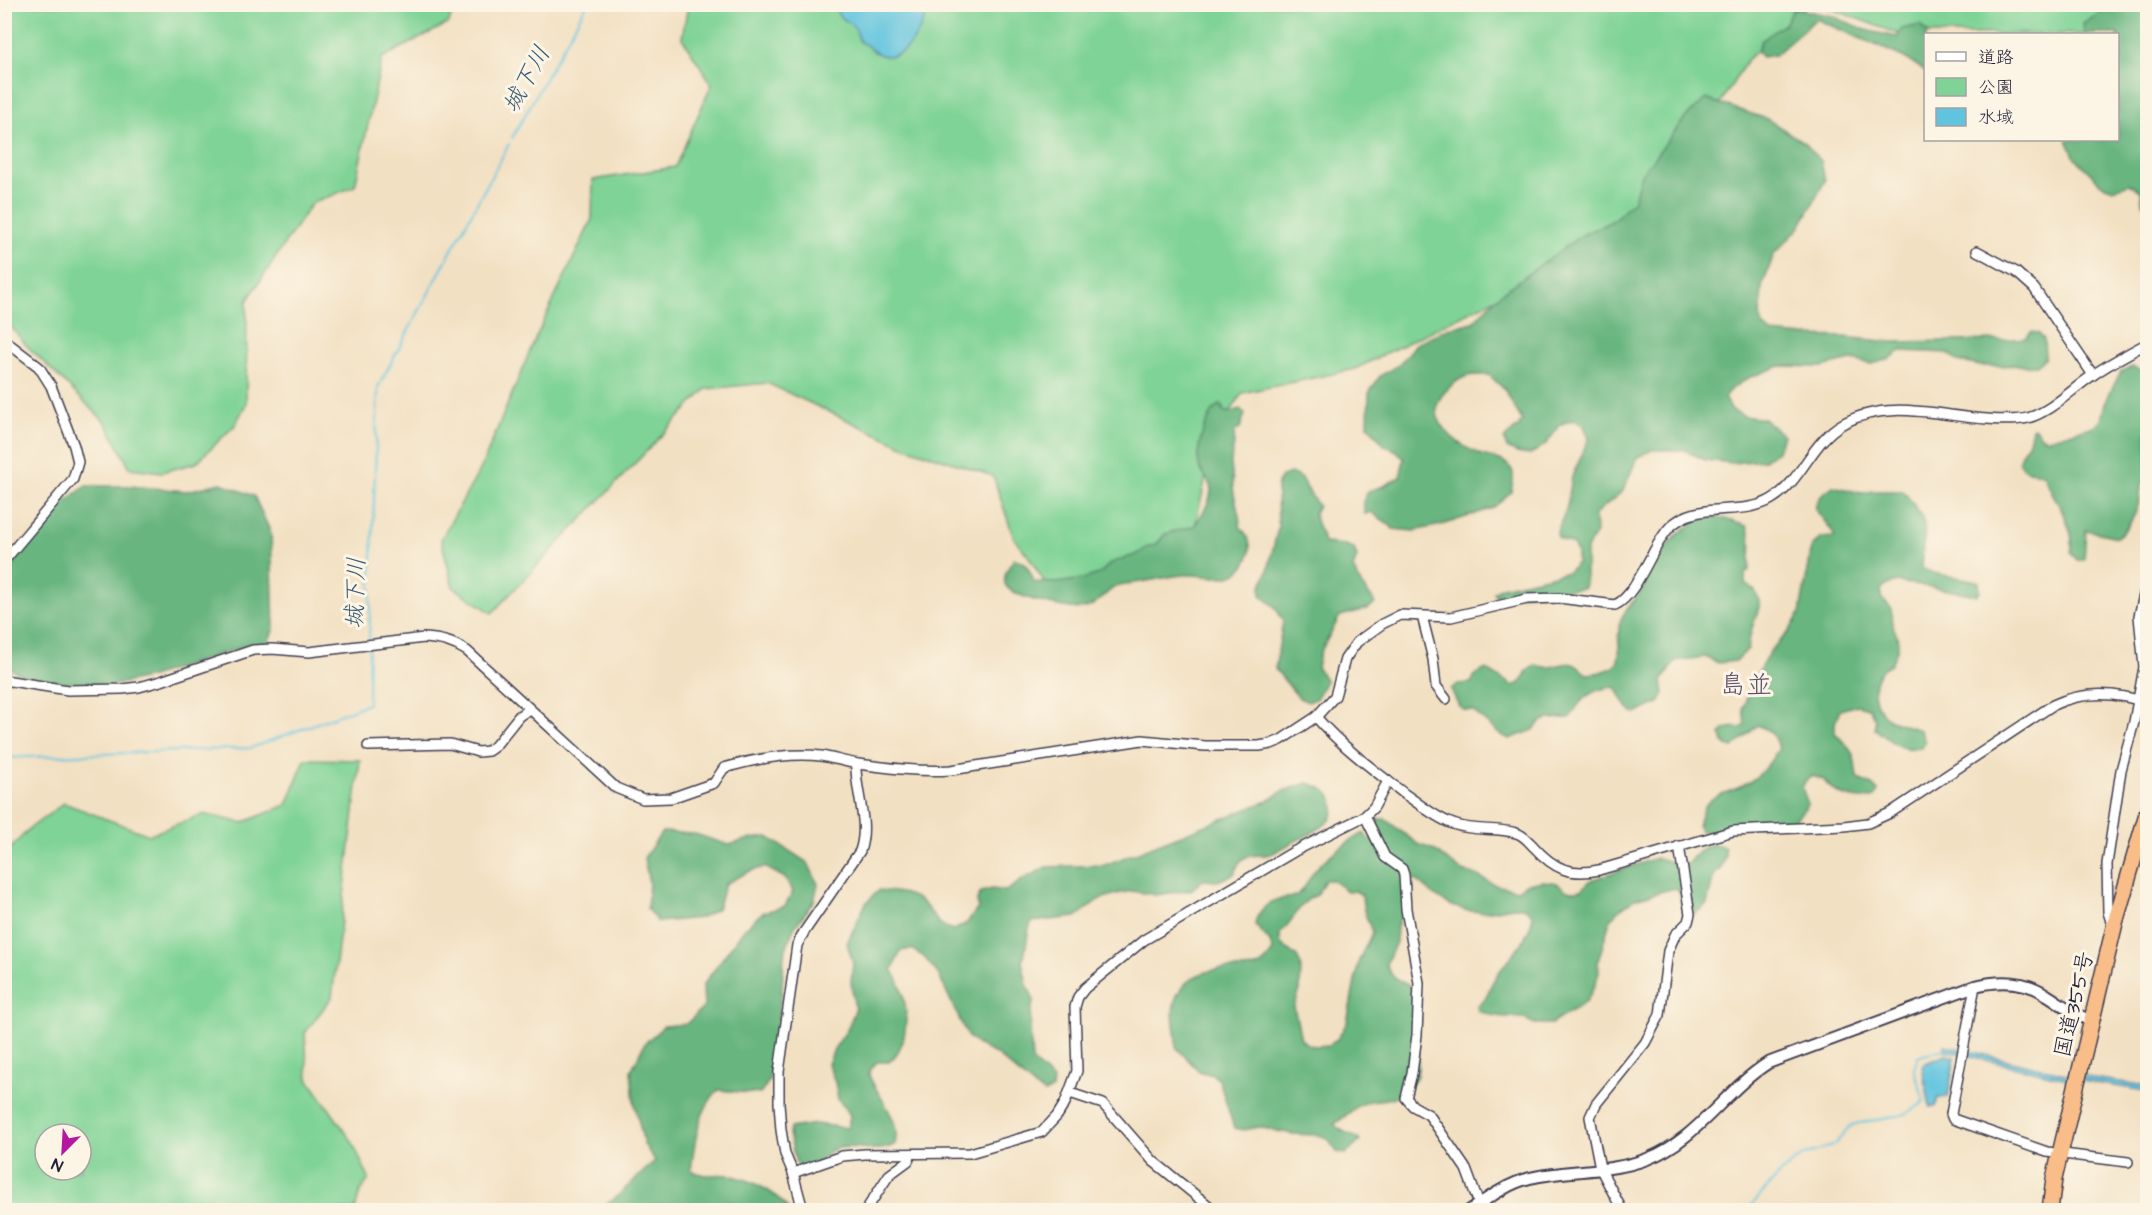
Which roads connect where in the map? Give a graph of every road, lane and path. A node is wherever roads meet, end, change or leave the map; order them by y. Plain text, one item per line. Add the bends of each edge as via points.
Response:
1 (1977, 251) dead end
2 (4, 340) edge
3 (2148, 343) edge
4 (2093, 375) junction
5 (4, 561) edge
6 (2148, 578) edge
7 (1422, 616) junction
8 (4, 680) edge
9 (1446, 699) dead end
10 (2137, 699) junction
11 (2148, 703) edge
12 (529, 709) junction
13 (1316, 717) junction
14 (368, 746) dead end
15 (856, 764) junction
16 (1388, 781) junction
17 (2148, 810) edge
18 (1365, 816) junction
19 (1680, 846) junction
20 (2115, 923) junction
21 (1975, 986) junction
22 (2092, 1021) junction
23 (1070, 1093) junction
24 (911, 1154) junction
25 (2060, 1154) junction
26 (2128, 1162) dead end
27 (1600, 1168) junction
28 (793, 1173) junction
29 (1474, 1207) edge
30 (803, 1210) edge
31 (868, 1210) edge
32 (1214, 1210) edge
33 (1622, 1210) edge
34 (2050, 1210) edge

1 - 4 street via 2016,272 2034,288
2 - 5 street via 39,367 51,386 78,462 73,479
3 - 4 street
4 - 7 street via 2028,418 2010,420 1900,410 1844,423 1821,440 1791,483 1773,498 1752,507 1696,512 1672,525 1627,597 1615,606 1559,598 1527,599 1451,617
6 - 10 street via 2139,616 2144,667
7 - 9 street via 1436,686
7 - 13 street via 1400,615 1357,642 1345,659 1335,696
8 - 12 street via 68,690 122,689 161,681 253,650 309,652 424,638 440,639 467,651
10 - 11 street
10 - 19 street via 2085,695 2053,705 1878,820 1819,828 1732,831
10 - 20 street via 2121,770 2107,864 2108,912
12 - 14 street via 488,751 450,744
12 - 15 street via 616,788 643,799 671,798 714,783 724,768 778,756 820,756
13 - 15 street via 1281,740 1259,746 1142,740 951,770
13 - 16 street
15 - 28 street via 855,780 865,825 863,842 804,932 794,959 779,1072 781,1130
16 - 18 street
16 - 19 street via 1453,824 1518,833 1549,862 1567,871 1599,870
17 - 20 highway, 国道355号
18 - 23 street via 1295,851 1144,940 1085,988 1075,1006 1077,1071
18 - 29 street via 1385,857 1404,875 1419,983 1417,1035 1406,1098 1429,1115 1466,1169
19 - 27 street via 1690,914 1668,951 1660,1015 1645,1043 1590,1117
20 - 22 highway, 国道355号
21 - 22 street via 2023,984
21 - 25 street via 1953,1119
21 - 27 street via 1768,1063 1750,1075 1689,1135 1664,1151 1646,1160
22 - 25 highway, 国道355号
23 - 24 street via 1057,1116 1041,1132 969,1153
23 - 32 street via 1103,1104 1153,1161
24 - 28 street via 843,1156
24 - 31 street via 889,1175
25 - 26 street
25 - 34 highway, 国道355号
27 - 29 street via 1527,1178
27 - 33 street
28 - 30 street

